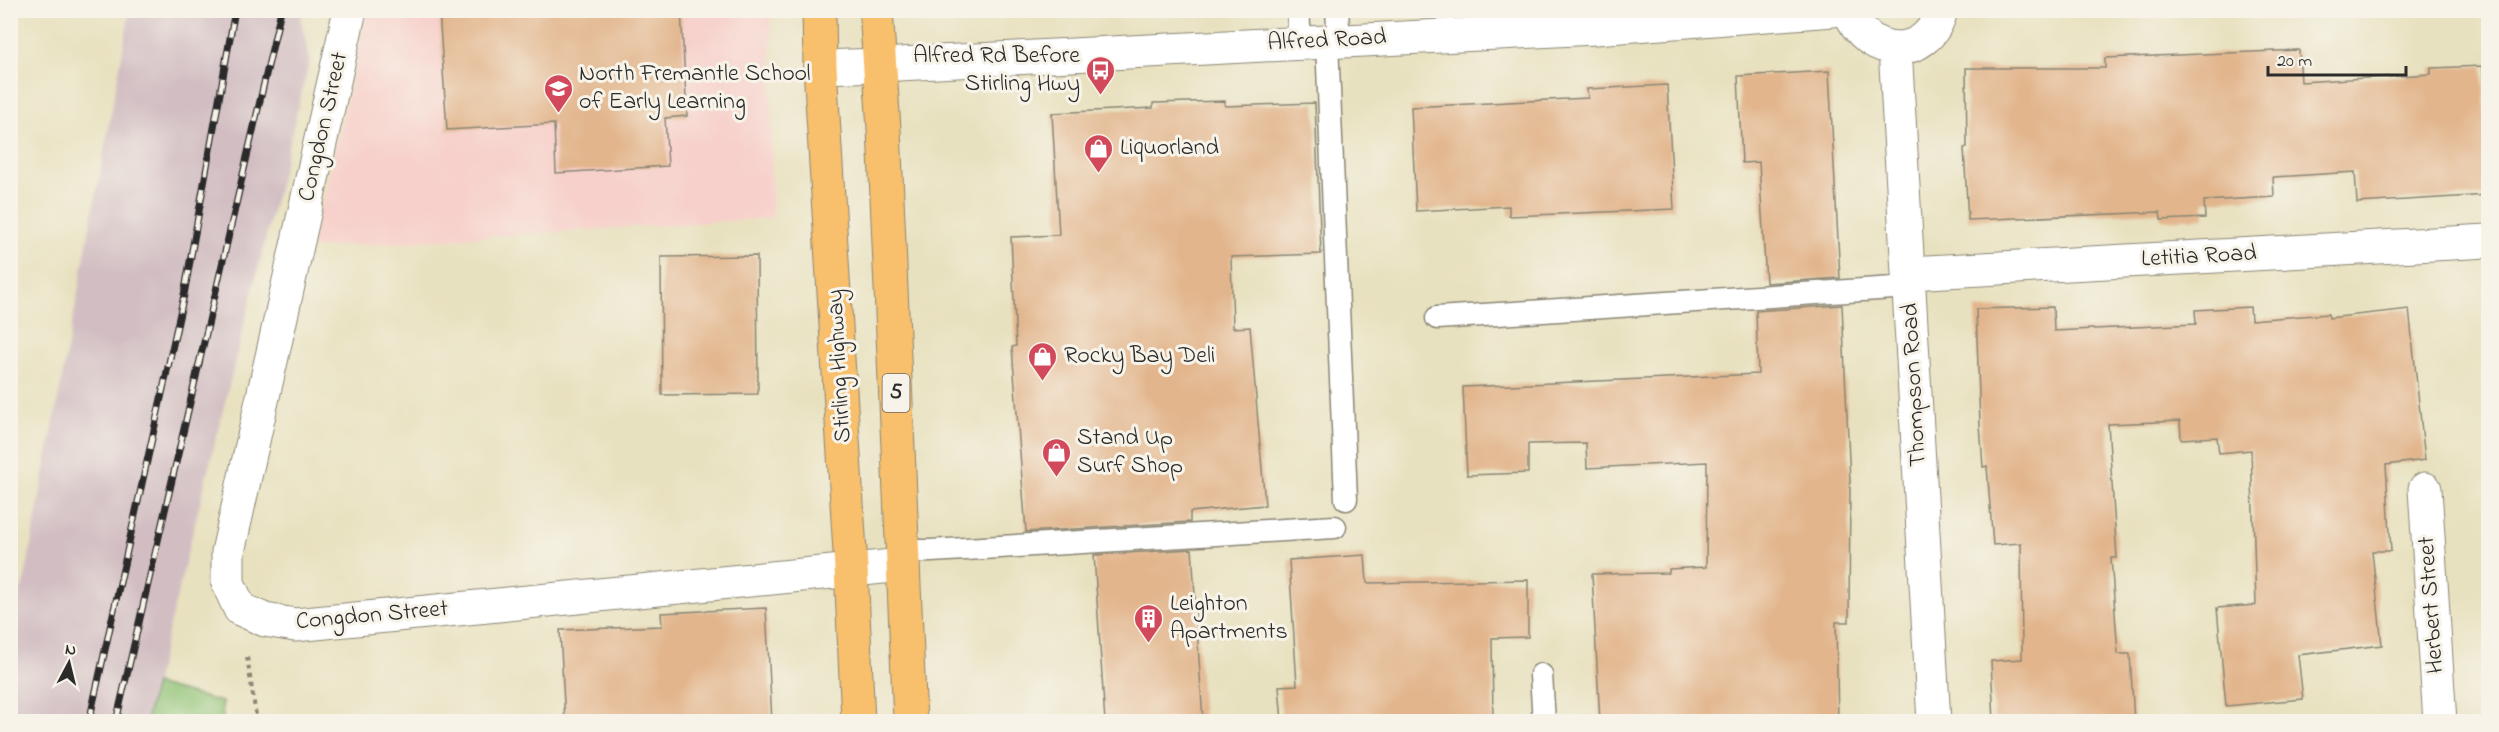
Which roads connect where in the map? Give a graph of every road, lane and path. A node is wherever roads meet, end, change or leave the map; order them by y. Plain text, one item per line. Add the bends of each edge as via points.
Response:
1 (350, 10) edge
2 (819, 10) edge
3 (876, 10) edge
4 (1298, 10) edge
5 (1833, 10) edge
6 (1850, 10) edge
7 (1941, 10) edge
8 (1595, 19) edge
9 (1326, 34) edge
10 (1896, 48) junction
11 (880, 65) junction
12 (820, 66) junction
13 (2488, 241) edge
14 (1909, 280) junction
15 (1437, 318) dead end
16 (2425, 489) dead end
17 (1346, 499) dead end
18 (1335, 527) dead end
19 (903, 558) junction
20 (851, 568) junction
21 (240, 609) junction
22 (1541, 675) dead end
23 (257, 722) edge
24 (858, 722) edge
25 (910, 722) edge
26 (1544, 722) edge
27 (1934, 722) edge
28 (2440, 722) edge

1 - 21 street, Congdon Street via 228,552 228,583
2 - 12 highway, Stirling Highway
3 - 11 highway, 5
4 - 9 lane
5 - 8 street, Alfred Road
6 - 10 street via 1854,25 1865,38
7 - 10 street via 1924,39
8 - 9 street, Alfred Road
9 - 11 street, Alfred Road
9 - 17 lane
10 - 14 street, Thompson Road
11 - 12 street, Alfred Road
11 - 19 highway, 5
12 - 20 highway, Stirling Highway
13 - 14 street, Letitia Road
14 - 15 lane
14 - 27 street, Thompson Road
16 - 28 street, Herbert Street
18 - 19 lane via 931,551
19 - 20 street, Congdon Street
19 - 25 highway, 5
20 - 21 street, Congdon Street via 295,625 265,620
20 - 24 highway, Stirling Highway
21 - 23 path
22 - 26 lane

